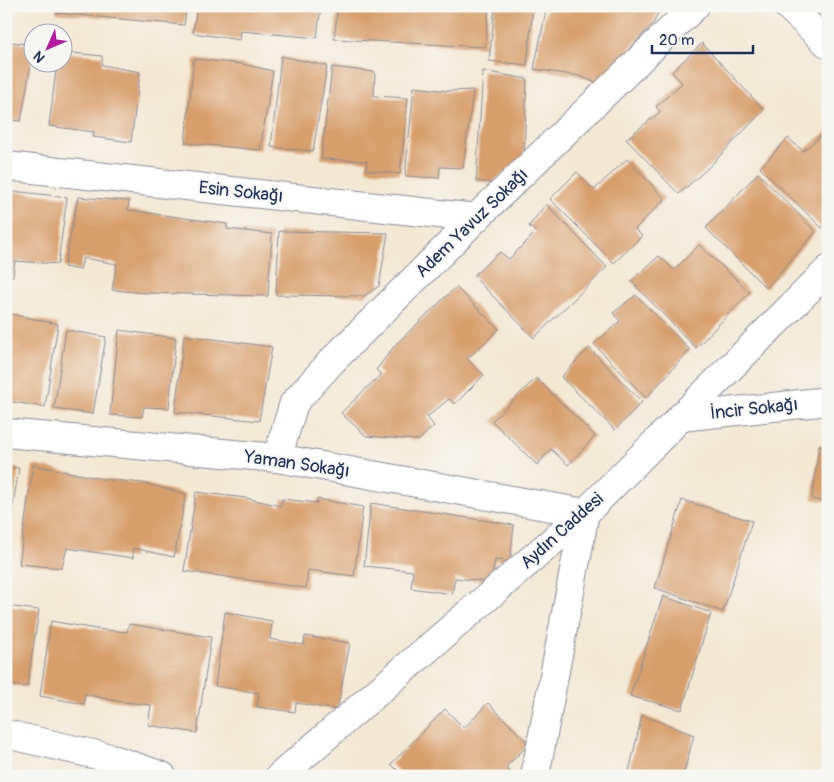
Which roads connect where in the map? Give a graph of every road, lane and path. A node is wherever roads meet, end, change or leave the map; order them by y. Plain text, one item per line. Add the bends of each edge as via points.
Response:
1 (694, 6) edge
2 (788, 6) edge
3 (828, 44) edge
4 (6, 166) edge
5 (476, 218) junction
6 (828, 270) edge
7 (828, 402) edge
8 (680, 417) junction
9 (6, 433) edge
10 (277, 458) junction
11 (585, 513) junction
12 (6, 734) edge
13 (162, 776) edge
14 (280, 776) edge
15 (535, 776) edge

1 - 5 street, Adem Yavuz Sokağı
2 - 3 street
4 - 5 street, Esin Sokağı
5 - 10 street, Adem Yavuz Sokağı via 331,362 294,404
6 - 8 street, Aydın Caddesi
7 - 8 street, İncir Sokağı
8 - 11 street, Aydın Caddesi
9 - 10 street, Yaman Sokağı
10 - 11 street, Yaman Sokağı
11 - 14 street, Aydın Caddesi
11 - 15 street
12 - 13 street via 110,758

